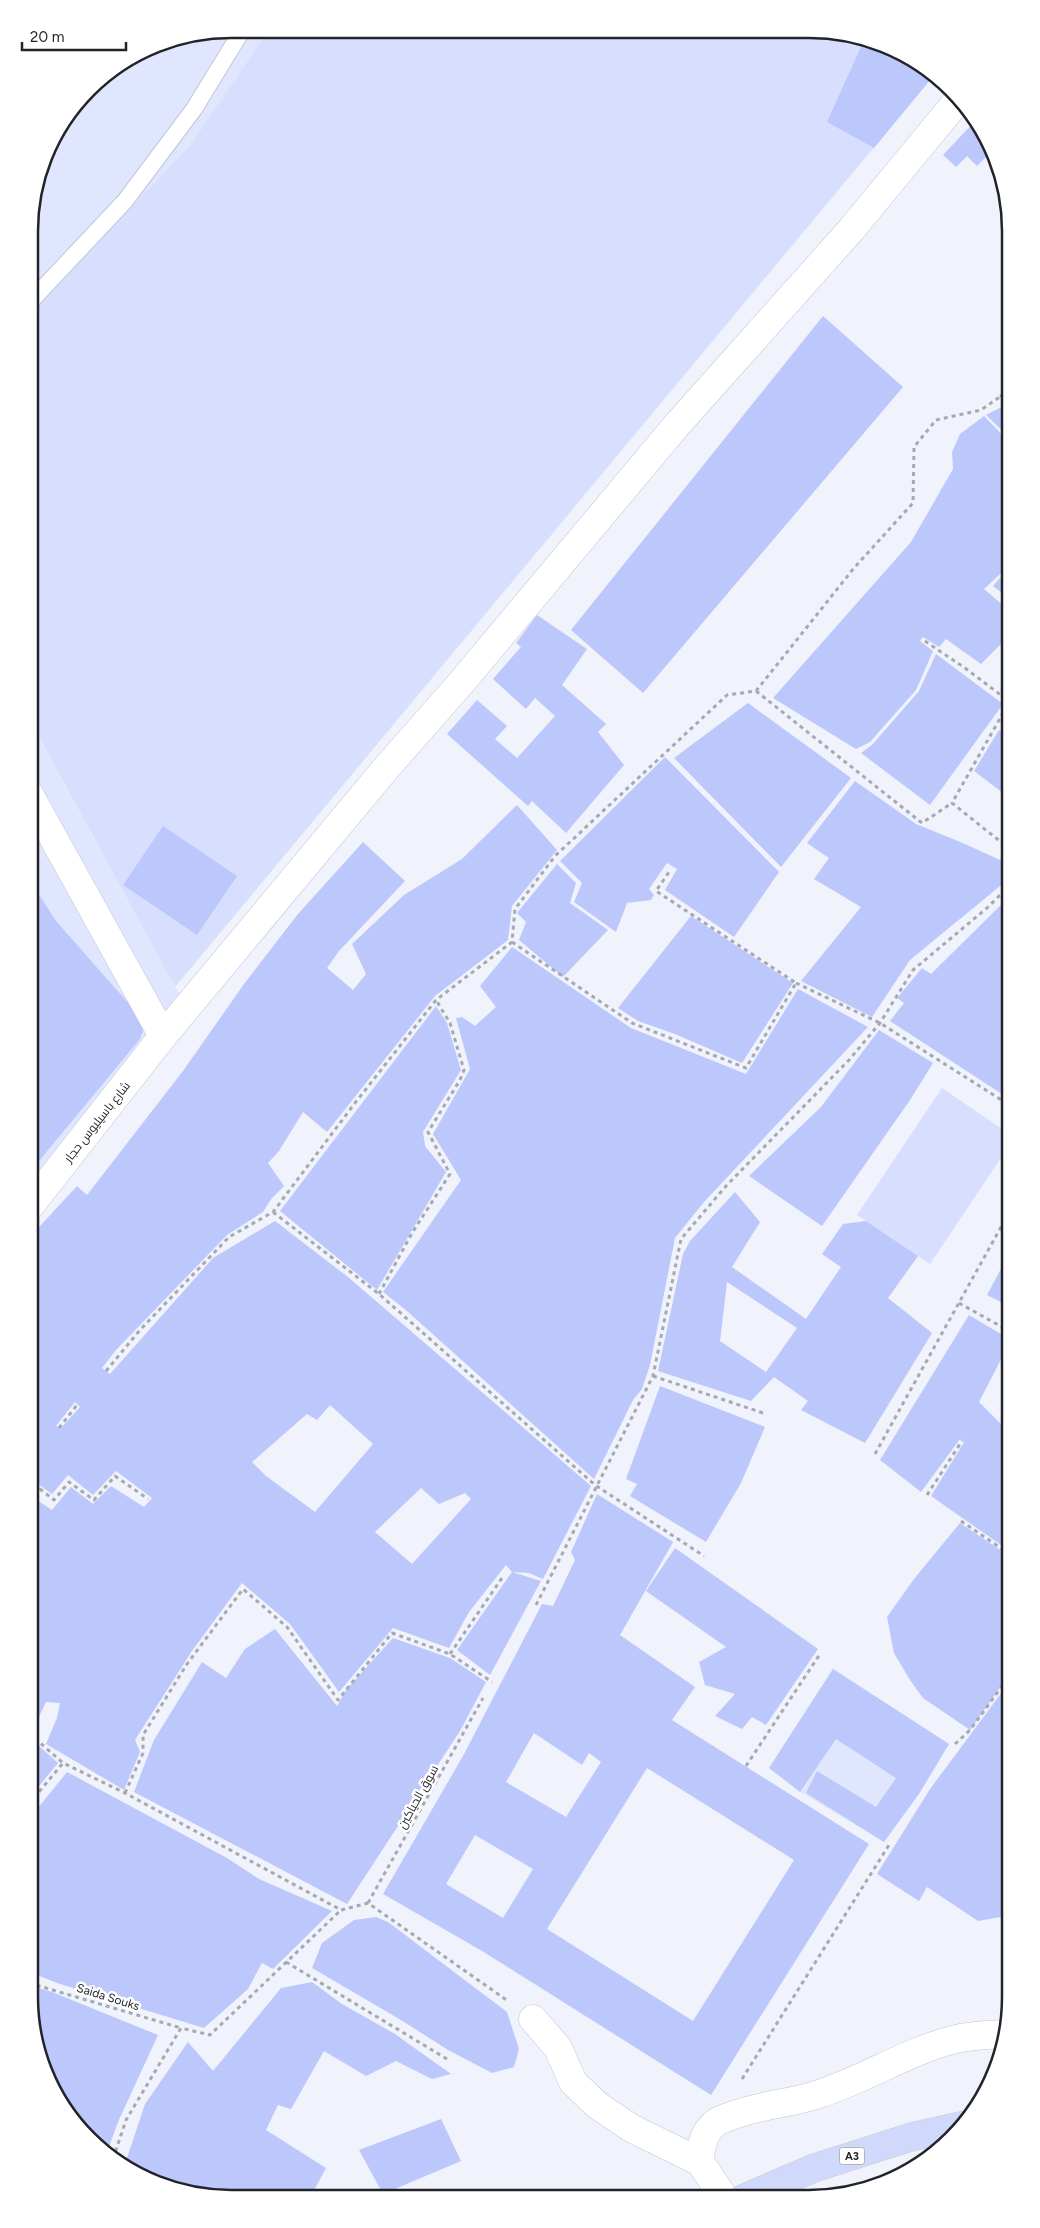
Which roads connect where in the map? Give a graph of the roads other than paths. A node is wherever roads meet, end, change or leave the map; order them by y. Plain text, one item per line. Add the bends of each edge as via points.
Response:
1 (238, 37) edge
2 (955, 103) edge
3 (38, 293) edge
4 (38, 810) edge
5 (163, 1036) junction
6 (38, 1196) edge
7 (533, 2019) road end
8 (999, 2035) edge
9 (952, 2128) edge
10 (700, 2162) junction
11 (719, 2190) edge
12 (763, 2190) edge

1 - 3 lane via 194,109 125,201
2 - 5 street, شارع باسيليوس حجار via 838,245 676,426
4 - 5 street
5 - 6 street, شارع باسيليوس حجار
7 - 10 street via 558,2048 573,2082 597,2105 631,2128
8 - 10 street via 942,2043 815,2096 753,2107 725,2118 714,2124 706,2135 700,2149
9 - 12 highway, A3 via 814,2168
10 - 11 street

